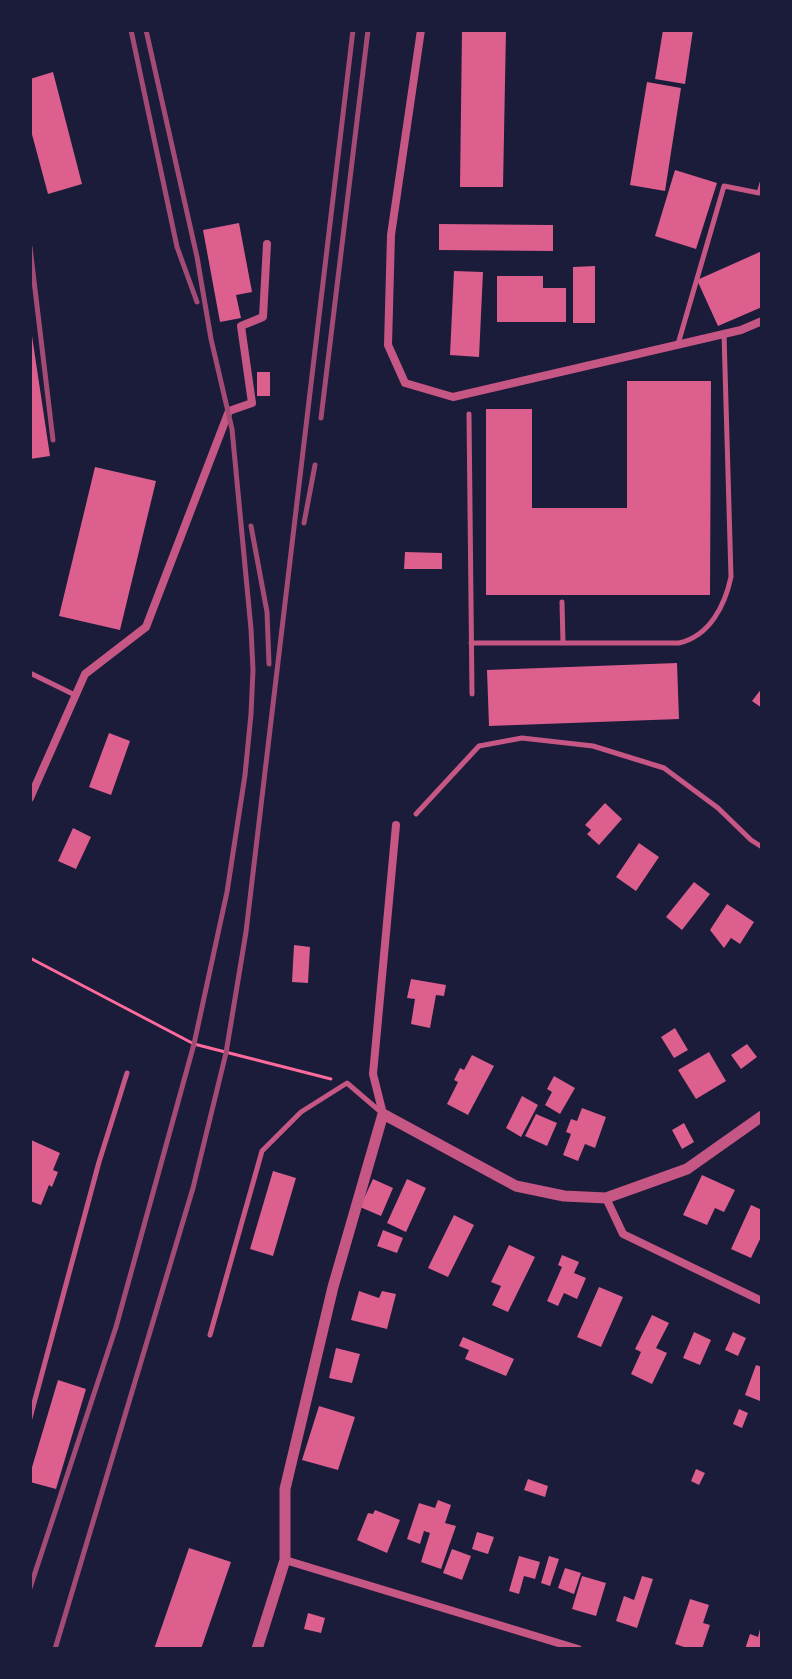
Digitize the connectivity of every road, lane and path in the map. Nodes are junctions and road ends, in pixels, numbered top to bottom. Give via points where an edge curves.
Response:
1 (421, 30) edge
2 (762, 183) edge
3 (267, 244) dead end
4 (762, 321) edge
5 (724, 334) junction
6 (677, 345) junction
7 (469, 414) dead end
8 (562, 602) dead end
9 (471, 643) junction
10 (563, 643) junction
11 (30, 673) edge
12 (472, 694) dead end
13 (75, 695) junction
14 (30, 798) edge
15 (416, 814) dead end
16 (396, 825) dead end
17 (762, 847) edge
18 (30, 958) edge
19 (127, 1073) dead end
20 (347, 1083) junction
21 (383, 1114) junction
22 (762, 1116) edge
23 (606, 1198) junction
24 (762, 1301) edge
25 (210, 1335) dead end
26 (30, 1418) edge
27 (285, 1560) junction
28 (257, 1649) edge
29 (578, 1649) edge

1 - 6 street via 391,235 388,345 405,383 453,397
2 - 6 lane via 759,193 724,186
3 - 13 street via 263,317 241,326 252,403 229,411 146,627 85,674
4 - 5 street
5 - 6 street
5 - 10 lane via 731,577 722,607 688,641
7 - 9 lane
8 - 10 lane
9 - 10 lane
9 - 12 lane
11 - 13 lane
13 - 14 street
15 - 17 lane via 479,746 522,738 593,746 664,768
16 - 21 street via 373,1074
18 - 20 path via 194,1044
19 - 26 lane
20 - 21 lane
20 - 25 lane via 301,1112 262,1151
21 - 23 street via 516,1186
21 - 27 street via 333,1287 285,1489
22 - 23 street via 687,1169
23 - 24 street via 623,1234
27 - 28 street
27 - 29 street

